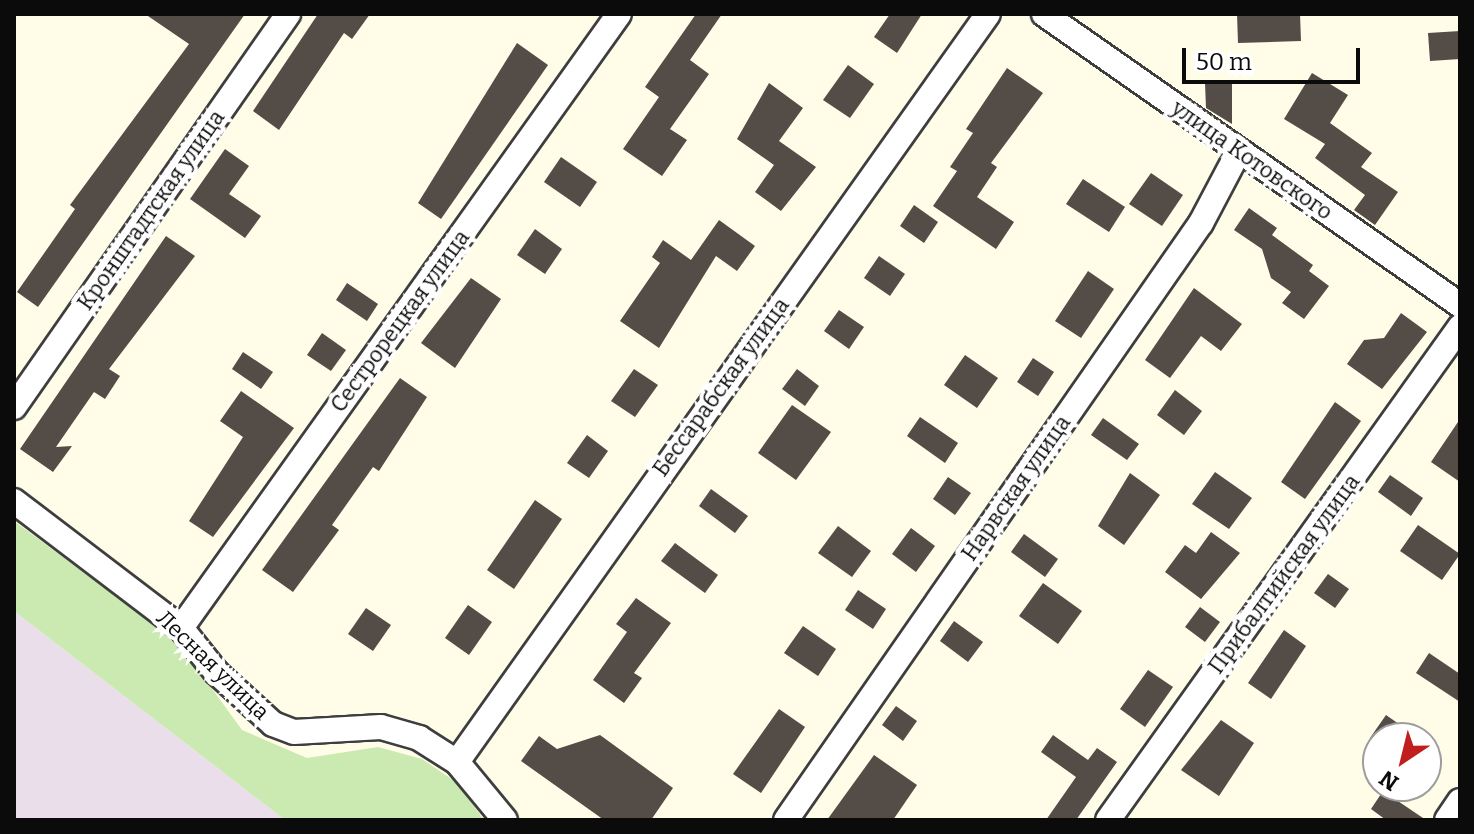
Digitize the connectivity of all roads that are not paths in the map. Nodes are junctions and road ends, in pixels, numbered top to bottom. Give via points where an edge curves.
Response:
1 (288, 14) edge
2 (619, 14) edge
3 (988, 14) edge
4 (1044, 14) edge
5 (1239, 151) junction
6 (1460, 305) edge
7 (1460, 327) edge
8 (14, 407) edge
9 (14, 501) edge
10 (181, 628) junction
11 (457, 762) junction
12 (1460, 801) edge
13 (505, 820) edge
14 (786, 820) edge
15 (1108, 820) edge
16 (1447, 820) edge

1 - 8 street, Кронштадтская улица
2 - 10 street, Сестрорецкая улица
3 - 11 street, Бессарабская улица
4 - 5 street, улица Котовского
5 - 6 street, улица Котовского
5 - 14 street, Нарвская улица via 1201,223
7 - 15 street, Прибалтийская улица
9 - 10 street, Лесная улица
10 - 11 street, Лесная улица via 235,691 273,724 294,732 381,727 419,738
11 - 13 street, Лесная улица
12 - 16 street

